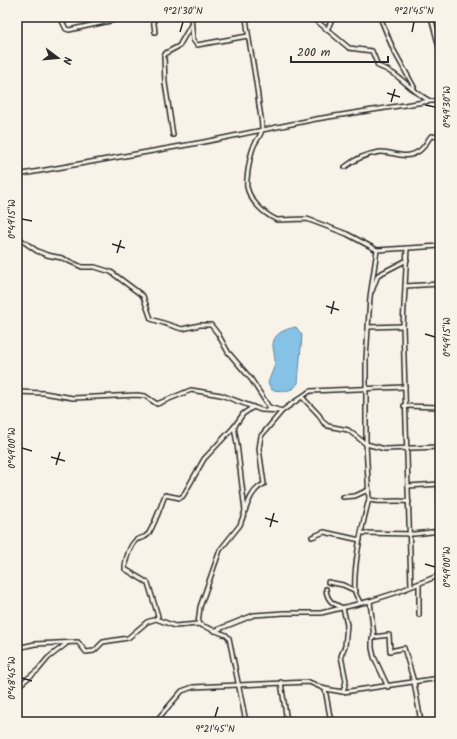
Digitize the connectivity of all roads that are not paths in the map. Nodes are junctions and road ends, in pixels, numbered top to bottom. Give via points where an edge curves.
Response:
1 (60, 17) edge
2 (128, 17) edge
3 (153, 17) edge
4 (191, 17) edge
5 (246, 17) edge
6 (312, 17) edge
7 (333, 17) edge
8 (380, 17) edge
9 (431, 17) edge
10 (191, 25) junction
11 (327, 30) junction
12 (155, 32) dead end
13 (248, 36) junction
14 (440, 51) edge
15 (415, 89) junction
16 (430, 101) junction
17 (440, 101) edge
18 (262, 129) junction
19 (173, 135) dead end
20 (440, 137) edge
21 (345, 167) dead end
22 (17, 175) edge
23 (17, 237) edge
24 (440, 246) edge
25 (407, 248) junction
26 (377, 250) junction
27 (407, 260) junction
28 (440, 284) edge
29 (405, 286) junction
30 (370, 297) junction
31 (403, 326) junction
32 (369, 327) junction
33 (365, 387) junction
34 (405, 387) junction
35 (17, 392) edge
36 (302, 397) junction
37 (404, 406) junction
38 (253, 407) junction
39 (440, 407) edge
40 (282, 411) junction
41 (234, 427) junction
42 (366, 444) junction
43 (440, 447) edge
44 (407, 449) junction
45 (439, 484) edge
46 (408, 486) junction
47 (368, 490) junction
48 (343, 497) dead end
49 (369, 498) junction
50 (409, 502) junction
51 (245, 511) junction
52 (440, 531) edge
53 (361, 533) junction
54 (409, 534) junction
55 (312, 537) dead end
56 (360, 540) junction
57 (440, 574) edge
58 (328, 582) dead end
59 (419, 584) junction
60 (411, 586) junction
61 (326, 590) dead end
62 (356, 591) junction
63 (370, 601) junction
64 (360, 603) junction
65 (343, 608) junction
66 (419, 615) dead end
67 (156, 620) junction
68 (198, 624) junction
69 (214, 631) junction
70 (374, 638) junction
71 (66, 644) junction
72 (17, 648) edge
73 (440, 678) edge
74 (282, 682) junction
75 (414, 682) junction
76 (239, 685) junction
77 (388, 686) junction
78 (17, 688) edge
79 (325, 689) junction
80 (343, 692) junction
81 (440, 720) edge
82 (155, 722) edge
83 (246, 722) edge
84 (287, 722) edge
85 (331, 722) edge
86 (421, 722) edge
87 (431, 722) edge

1 - 2 street via 69,30
3 - 12 street
4 - 10 street
5 - 13 street
6 - 11 street
7 - 11 street
8 - 15 street via 393,49
9 - 14 street
10 - 13 street via 193,40 197,44
10 - 19 street via 177,49 164,56 165,83
11 - 15 street via 349,48 372,51 378,66 392,71
13 - 18 street
15 - 16 street via 419,95
16 - 17 street
16 - 18 street
18 - 22 street via 204,142
18 - 26 street via 253,149 247,181 252,198 258,206 277,220 307,219 347,234
20 - 21 street via 431,136 423,148 410,155 380,152 353,160
23 - 40 street via 47,255 62,258 82,267 96,267 111,272 142,296 152,319 182,329 211,325 269,407
24 - 25 street
25 - 26 street
25 - 27 street
26 - 30 street
27 - 29 street
27 - 30 street via 378,275
28 - 29 street
29 - 31 street
30 - 32 street
31 - 32 street
31 - 34 street
32 - 33 street
33 - 34 street
33 - 36 street via 310,391
33 - 42 street
34 - 37 street
35 - 38 street via 73,398 142,395 157,404 191,390 221,395
36 - 40 street
36 - 42 street via 328,426 348,430
37 - 39 street
37 - 44 street
38 - 40 street
38 - 41 street via 243,414
40 - 51 street via 261,436 259,449 264,484 258,486 251,495
41 - 51 street
41 - 67 street via 204,459 183,496 180,498 165,495 148,535 134,541 129,552 126,569 148,583 158,616
42 - 44 street via 385,449
42 - 47 street
43 - 44 street
44 - 46 street
45 - 46 street
45 - 52 street
46 - 50 street
47 - 48 street via 355,496
47 - 49 street
49 - 50 street via 374,502
49 - 53 street
50 - 54 street
51 - 68 street via 240,525 220,550 200,607
52 - 54 street
53 - 54 street
53 - 56 street
54 - 60 street
55 - 56 street via 324,532
56 - 62 street
57 - 59 street
58 - 62 street
59 - 60 street
59 - 66 street
60 - 63 street via 395,594
61 - 65 street via 326,597
62 - 64 street
63 - 64 street
63 - 70 street
64 - 65 street
65 - 69 street via 321,613 254,615
65 - 80 street via 347,625 345,646 341,656 346,681
67 - 68 street via 175,626
67 - 71 street via 147,622 128,638 103,642 94,651 86,652 78,642
68 - 69 street
69 - 76 street via 229,638
70 - 75 street via 389,635 390,651 404,648
70 - 77 street via 372,648
71 - 72 street via 35,644
71 - 78 street
73 - 75 street
74 - 76 street
74 - 79 street via 309,682
74 - 84 street
75 - 77 street
75 - 86 street
76 - 82 street via 192,687 182,691
76 - 83 street
77 - 80 street
79 - 80 street
79 - 85 street
81 - 87 street

